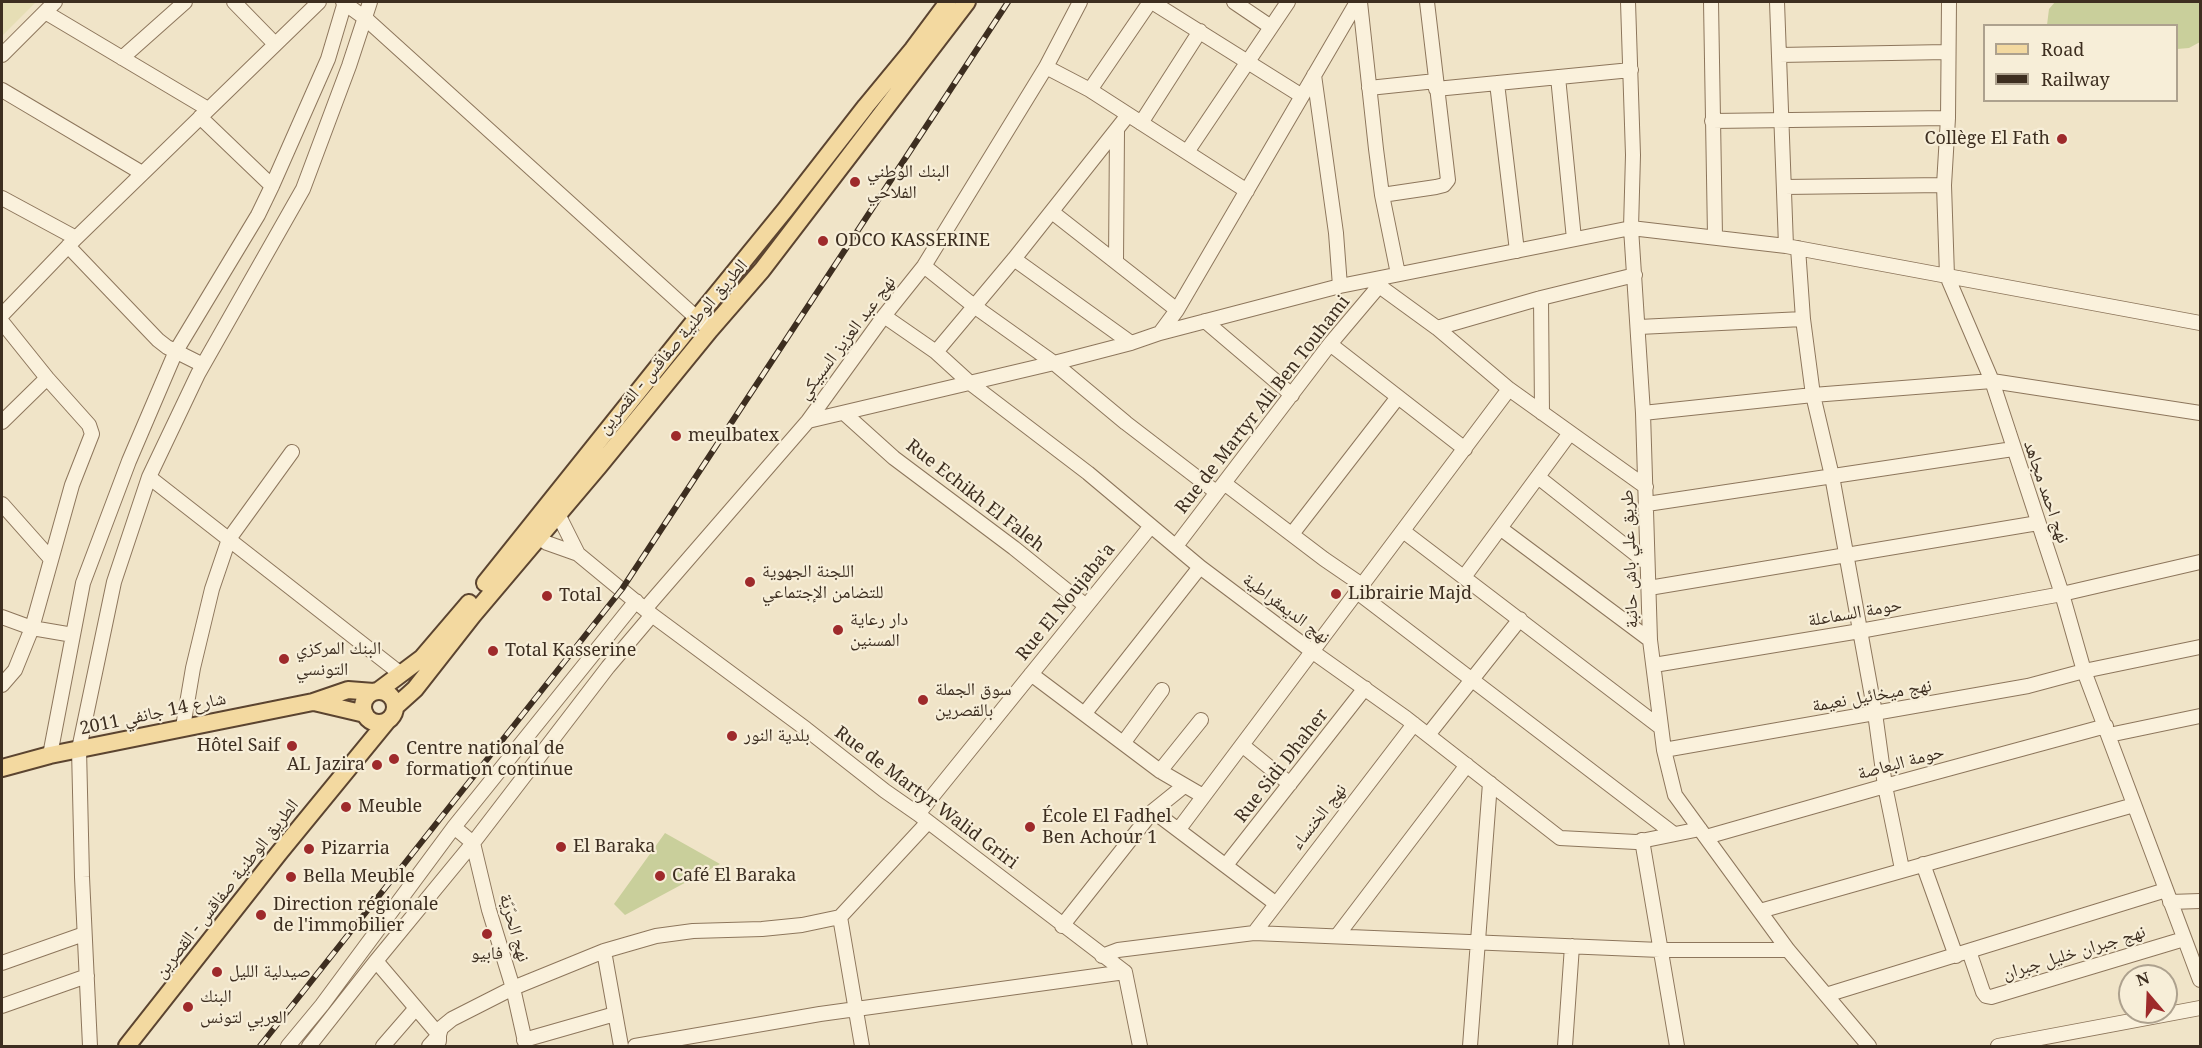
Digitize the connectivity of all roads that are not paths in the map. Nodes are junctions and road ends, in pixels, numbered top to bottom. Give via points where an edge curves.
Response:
1 (55, 2) edge
2 (185, 2) edge
3 (234, 2) edge
4 (319, 2) edge
5 (344, 2) edge
6 (370, 2) edge
7 (948, 2) edge
8 (967, 2) edge
9 (1080, 2) edge
10 (1151, 2) edge
11 (1233, 2) edge
12 (1288, 2) edge
13 (1358, 2) edge
14 (1427, 2) edge
15 (1628, 2) edge
16 (1711, 2) edge
17 (1777, 2) edge
18 (1949, 2) edge
19 (45, 12) junction
20 (366, 18) junction
21 (1271, 27) junction
22 (1200, 32) junction
23 (275, 44) junction
24 (1947, 52) junction
25 (920, 53) junction
26 (2, 55) edge
27 (1779, 55) junction
28 (122, 58) junction
29 (1248, 62) junction
30 (1046, 67) junction
31 (1631, 70) junction
32 (1314, 75) junction
33 (1558, 77) junction
34 (1497, 83) junction
35 (1436, 85) junction
36 (1369, 88) junction
37 (2, 90) edge
38 (1090, 90) junction
39 (1302, 96) junction
40 (866, 106) junction
41 (204, 113) junction
42 (1128, 115) junction
43 (880, 118) junction
44 (1948, 118) junction
45 (1782, 119) junction
46 (1712, 121) junction
47 (1141, 123) junction
48 (1116, 131) junction
49 (1187, 152) junction
50 (142, 173) junction
51 (809, 180) junction
52 (1944, 185) junction
53 (272, 186) junction
54 (1784, 187) junction
55 (822, 191) junction
56 (1247, 191) junction
57 (1382, 195) junction
58 (2, 198) edge
59 (1052, 212) junction
60 (1631, 228) junction
61 (1715, 236) junction
62 (1574, 239) junction
63 (72, 242) junction
64 (1792, 247) junction
65 (1517, 251) junction
66 (1014, 259) junction
67 (1116, 262) junction
68 (924, 266) junction
69 (1398, 274) junction
70 (1635, 275) junction
71 (1947, 276) junction
72 (1375, 283) junction
73 (1340, 286) junction
74 (1542, 298) junction
75 (974, 306) junction
76 (1177, 310) junction
77 (2, 315) edge
78 (884, 316) junction
79 (697, 318) junction
80 (1803, 319) junction
81 (1205, 321) junction
82 (2, 322) edge
83 (2200, 323) edge
84 (1639, 327) junction
85 (1437, 328) junction
86 (710, 330) junction
87 (1160, 333) junction
88 (1131, 343) junction
89 (1330, 344) junction
90 (176, 351) junction
91 (936, 352) junction
92 (1054, 363) junction
93 (203, 365) junction
94 (47, 378) junction
95 (1992, 381) junction
96 (970, 383) junction
97 (1509, 389) junction
98 (1293, 394) junction
99 (1813, 395) junction
100 (1398, 397) junction
101 (844, 413) junction
102 (1542, 413) junction
103 (1643, 413) junction
104 (2200, 413) edge
105 (808, 421) junction
106 (2, 422) edge
107 (1570, 434) junction
108 (2013, 449) junction
109 (1465, 450) junction
110 (292, 452) dead end
111 (1832, 476) junction
112 (149, 477) junction
113 (1538, 477) junction
114 (1220, 487) junction
115 (1646, 487) junction
116 (2, 504) edge
117 (1647, 504) junction
118 (553, 510) junction
119 (2038, 523) junction
120 (1151, 526) junction
121 (1500, 528) junction
122 (1403, 531) junction
123 (533, 534) junction
124 (1292, 534) junction
125 (229, 539) junction
126 (1176, 546) junction
127 (578, 554) junction
128 (1845, 555) junction
129 (50, 558) junction
130 (2200, 562) edge
131 (1647, 563) junction
132 (1200, 567) junction
133 (1464, 577) junction
134 (1649, 588) junction
135 (1360, 589) junction
136 (2061, 594) junction
137 (1086, 606) junction
138 (644, 608) junction
139 (2, 617) edge
140 (1520, 619) junction
141 (32, 628) junction
142 (1860, 631) junction
143 (73, 635) junction
144 (1650, 640) junction
145 (2200, 647) edge
146 (1313, 652) junction
147 (1654, 665) junction
148 (2084, 671) junction
149 (401, 674) junction
150 (1031, 674) junction
151 (1471, 678) junction
152 (2, 685) edge
153 (1365, 688) junction
154 (1162, 690) dead end
155 (376, 692) junction
156 (313, 702) junction
157 (1085, 713) junction
158 (391, 714) junction
159 (1875, 714) junction
160 (367, 716) junction
161 (2200, 716) edge
162 (1201, 720) dead end
163 (1414, 724) junction
164 (183, 727) junction
165 (1660, 727) junction
166 (2108, 730) junction
167 (1428, 735) junction
168 (1124, 742) junction
169 (1242, 745) junction
170 (79, 749) junction
171 (1664, 750) junction
172 (50, 755) junction
173 (358, 756) junction
174 (1467, 765) junction
175 (2, 768) edge
176 (1160, 771) junction
177 (1490, 783) junction
178 (1290, 784) junction
179 (1184, 786) junction
180 (1885, 786) junction
181 (1203, 796) junction
182 (2134, 805) junction
183 (1153, 811) junction
184 (923, 818) junction
185 (454, 827) junction
186 (1179, 829) junction
187 (1703, 833) junction
188 (1674, 834) junction
189 (1642, 840) junction
190 (473, 843) junction
191 (1923, 864) junction
192 (1226, 865) junction
193 (1902, 869) junction
194 (2168, 896) junction
195 (2200, 901) edge
196 (1275, 903) junction
197 (1760, 911) junction
198 (840, 917) junction
199 (1062, 926) junction
200 (1254, 933) junction
201 (84, 934) junction
202 (1337, 936) junction
203 (2184, 939) junction
204 (1478, 941) junction
205 (1572, 945) junction
206 (1660, 950) junction
207 (1788, 950) junction
208 (604, 951) junction
209 (1963, 953) junction
210 (1102, 956) junction
211 (376, 961) junction
212 (2, 963) edge
213 (1125, 972) junction
214 (87, 976) junction
215 (2200, 980) edge
216 (513, 988) junction
217 (1826, 995) junction
218 (2, 1006) edge
219 (416, 1008) junction
220 (2200, 1008) edge
221 (856, 1010) junction
222 (615, 1014) junction
223 (440, 1041) edge
224 (524, 1044) edge
225 (90, 1047) edge
226 (127, 1047) edge
227 (288, 1047) edge
228 (309, 1047) edge
229 (383, 1047) edge
230 (429, 1047) edge
231 (621, 1047) edge
232 (635, 1047) edge
233 (862, 1047) edge
234 (1140, 1047) edge
235 (1470, 1047) edge
236 (1566, 1047) edge
237 (1677, 1047) edge
238 (1869, 1047) edge
239 (1998, 1047) edge

1 - 19 street
2 - 28 street
3 - 23 street
4 - 23 street
5 - 20 street
5 - 53 street via 328,58
6 - 20 street
7 - 25 main road, الطريق الوطنية صفاقس - القصرين
8 - 25 main road, الطريق الوطنية صفاقس - القصرين
9 - 30 street, نهج عبد العزيز السبيكي
10 - 22 street
10 - 38 street
11 - 21 street
12 - 21 street
13 - 32 street
13 - 36 street
14 - 35 street
15 - 31 street, طريق علي باش حانبة
16 - 46 street
17 - 27 street
18 - 24 street, نهج احمد مجاهد
19 - 26 street
19 - 28 street
20 - 79 street
20 - 93 street via 303,189
21 - 29 street
22 - 29 street
22 - 47 street
23 - 41 street
24 - 27 street
24 - 44 street, نهج احمد مجاهد
25 - 40 main road, الطريق الوطنية صفاقس - القصرين
25 - 43 main road, الطريق الوطنية صفاقس - القصرين
27 - 45 street
28 - 41 street
29 - 39 street
29 - 49 street
30 - 38 street
30 - 68 street, نهج عبد العزيز السبيكي
31 - 33 street
31 - 60 street, طريق علي باش حانبة
32 - 39 street
32 - 73 street
33 - 34 street
33 - 62 street
34 - 35 street
34 - 65 street
35 - 36 street
35 - 57 street via 1448,180 1436,187
36 - 57 street
37 - 50 street
38 - 42 street
39 - 56 street
40 - 43 main road
40 - 51 main road, الطريق الوطنية صفاقس - القصرين
41 - 50 street
41 - 53 street
42 - 47 street
42 - 48 street
43 - 55 main road, الطريق الوطنية صفاقس - القصرين
44 - 45 street
44 - 52 street, نهج احمد مجاهد
45 - 46 street
45 - 54 street
46 - 61 street
47 - 49 street
48 - 59 street
48 - 67 street
49 - 56 street
50 - 63 street
51 - 55 main road
51 - 79 main road, الطريق الوطنية صفاقس - القصرين
52 - 54 street
52 - 71 street, نهج احمد مجاهد
53 - 90 street
54 - 64 street
55 - 86 main road, الطريق الوطنية صفاقس - القصرين
56 - 76 street
57 - 69 street
58 - 63 street
59 - 66 street
59 - 67 street
60 - 61 street
60 - 62 street
60 - 70 street, طريق علي باش حانبة
61 - 64 street
62 - 65 street
63 - 77 street
63 - 90 street via 158,340
64 - 71 street
64 - 80 street
65 - 69 street
66 - 75 street
66 - 88 street
67 - 76 street
68 - 75 street
68 - 78 street, نهج عبد العزيز السبيكي
69 - 72 street
70 - 74 street
70 - 84 street, طريق علي باش حانبة
71 - 83 street
71 - 95 street, نهج احمد مجاهد
72 - 73 street
72 - 85 street
72 - 89 street, Rue de Martyr Ali Ben Touhami
73 - 81 street
74 - 85 street
74 - 102 street
75 - 91 street
75 - 92 street
76 - 87 street
78 - 91 street, نهج الديمقراطية
78 - 105 street, نهج عبد العزيز السبيكي
79 - 86 street
79 - 118 main road, الطريق الوطنية صفاقس - القصرين
80 - 84 street
80 - 99 street
81 - 87 street
81 - 98 street
82 - 94 street
84 - 103 street, طريق علي باش حانبة
85 - 97 street
86 - 118 main road, الطريق الوطنية صفاقس - القصرين via 649,406
87 - 88 street
88 - 92 street
89 - 98 street, Rue de Martyr Ali Ben Touhami
89 - 100 street
90 - 93 street
90 - 143 street via 83,583
91 - 96 street, نهج الديمقراطية
92 - 96 street
92 - 114 street via 1126,423
93 - 112 street
94 - 106 street
94 - 129 street via 89,425 92,434
95 - 99 street
95 - 104 street
95 - 108 street, نهج احمد مجاهد
96 - 101 street
96 - 120 street, نهج الديمقراطية
97 - 102 street
97 - 109 street
98 - 114 street, Rue de Martyr Ali Ben Touhami
99 - 103 street
99 - 111 street
100 - 109 street
100 - 124 street
101 - 105 street
101 - 137 street, Rue Echikh El Faleh via 894,458
102 - 107 street
103 - 115 street, طريق علي باش حانبة
105 - 138 street, نهج عبد العزيز السبيكي
107 - 113 street
107 - 115 street
108 - 111 street
108 - 119 street, نهج احمد مجاهد
109 - 122 street
110 - 125 street
111 - 117 street
111 - 128 street
112 - 125 street
112 - 170 street via 114,582
113 - 121 street
113 - 131 street
114 - 124 street
114 - 126 street, Rue de Martyr Ali Ben Touhami
115 - 117 street, طريق علي باش حانبة
116 - 129 street
117 - 131 street, طريق علي باش حانبة
118 - 123 main road, الطريق الوطنية صفاقس - القصرين
118 - 127 street, Rue de Martyr Walid Griri
119 - 128 street
119 - 136 street, نهج احمد مجاهد
120 - 126 street, نهج الديمقراطية
120 - 137 street, Rue El Noujaba'a
121 - 133 street
121 - 144 street
122 - 133 street
122 - 135 street
123 - 127 street via 559,549
123 - 149 main road, الطريق الوطنية صفاقس - القصرين via 422,658
123 - 158 main road, الطريق الوطنية صفاقس - القصرين via 415,689
124 - 135 street
125 - 149 street
125 - 164 street via 192,668
126 - 132 street, نهج الديمقراطية
127 - 138 street, Rue de Martyr Walid Griri
128 - 134 street
128 - 142 street
129 - 141 street
130 - 136 street, حومة السماعلة
131 - 134 street, طريق علي باش حانبة
132 - 146 street, نهج الديمقراطية
132 - 157 street
133 - 140 street
134 - 144 street, طريق علي باش حانبة
135 - 146 street
135 - 151 street via 1417,639
136 - 142 street, حومة السماعلة
136 - 148 street, نهج احمد مجاهد
137 - 150 street, Rue El Noujaba'a
138 - 184 street, Rue de Martyr Walid Griri
138 - 185 street, نهج عبد العزيز السبيكي
138 - 190 street, نهج عبد العزيز السبيكي via 608,667
139 - 141 street
140 - 151 street
140 - 165 street
141 - 143 street
141 - 152 street via 15,670
142 - 147 street, حومة السماعلة
142 - 159 street
143 - 172 street
144 - 147 street, طريق علي باش حانبة
145 - 148 street, نهج ميخائيل نعيمة
146 - 153 street, نهج الديمقراطية
146 - 169 street
147 - 165 street, طريق علي باش حانبة
148 - 159 street, نهج ميخائيل نعيمة via 2028,686
148 - 166 street, نهج احمد مجاهد
149 - 155 main road, الطريق الوطنية صفاقس - القصرين
150 - 157 street
150 - 184 street, Rue El Noujaba'a
151 - 167 street
151 - 188 street
153 - 163 street, نهج الديمقراطية
153 - 178 street, Rue Sidi Dhaher
154 - 168 street
155 - 156 main road, شارع 14 جانفي 2011 via 348,690
155 - 158 main road via 392,697
155 - 160 main road via 364,704
156 - 160 main road, شارع 14 جانفي 2011
156 - 164 main road, شارع 14 جانفي 2011
157 - 168 street
158 - 160 main road via 377,722
158 - 173 main road, الطريق الوطنية صفاقس - القصرين
159 - 171 street, نهج ميخائيل نعيمة
159 - 180 street
160 - 173 main road, الطريق الوطنية صفاقس - القصرين via 367,733
161 - 166 street, حومة البعاصة
162 - 176 street
163 - 167 street, نهج الديمقراطية
163 - 196 street, نهج الخنساء
164 - 170 main road, شارع 14 جانفي 2011
165 - 171 street, طريق علي باش حانبة
166 - 180 street, حومة البعاصة
166 - 182 street, نهج احمد مجاهد
167 - 174 street, نهج الديمقراطية
168 - 176 street
169 - 178 street
169 - 181 street
170 - 172 main road, شارع 14 جانفي 2011
170 - 201 street
171 - 187 street, طريق علي باش حانبة via 1675,795
172 - 175 main road, شارع 14 جانفي 2011
173 - 226 main road, الطريق الوطنية صفاقس - القصرين
174 - 177 street, نهج الديمقراطية
174 - 202 street
176 - 179 street
177 - 189 street, نهج الديمقراطية via 1560,838
177 - 204 street
178 - 192 street, Rue Sidi Dhaher
179 - 181 street
179 - 183 street
180 - 187 street, حومة البعاصة
180 - 193 street
181 - 186 street
182 - 191 street
182 - 194 street, نهج احمد مجاهد
183 - 186 street
183 - 199 street
184 - 198 street, Rue El Noujaba'a
184 - 199 street, Rue de Martyr Walid Griri
185 - 190 street
185 - 227 street, نهج عبد العزيز السبيكي
186 - 192 street
187 - 188 street, نهج الديمقراطية
187 - 197 street, طريق علي باش حانبة
188 - 189 street, نهج الديمقراطية
189 - 206 street
190 - 211 street, نهج عبد العزيز السبيكي
190 - 216 street, نهج الحرّيّة
191 - 193 street
191 - 209 street, نهج جبران خليل جبران
192 - 196 street
193 - 197 street
194 - 195 street
194 - 203 street, نهج احمد مجاهد
194 - 209 street
196 - 200 street, نهج الخنساء
197 - 207 street, طريق علي باش حانبة
198 - 208 street via 801,926 656,936
198 - 221 street
199 - 210 street, Rue de Martyr Walid Griri
200 - 202 street
200 - 210 street via 1118,950
201 - 212 street
201 - 214 street
202 - 204 street
203 - 209 street, نهج جبران خليل جبران via 1991,997 1983,992
203 - 215 street, نهج احمد مجاهد
204 - 205 street
204 - 235 street
205 - 206 street
205 - 236 street
206 - 207 street
206 - 237 street
207 - 217 street, طريق علي باش حانبة
208 - 216 street
208 - 222 street
209 - 217 street
210 - 213 street, Rue de Martyr Walid Griri
211 - 219 street
211 - 228 street, نهج عبد العزيز السبيكي
213 - 221 street
213 - 234 street
214 - 218 street
214 - 225 street
216 - 223 street via 446,1023 441,1028
216 - 224 street, نهج الحرّيّة
217 - 238 street, طريق علي باش حانبة
219 - 223 street
219 - 229 street
220 - 239 street
221 - 232 street
221 - 233 street
222 - 224 street
222 - 231 street
223 - 230 street

